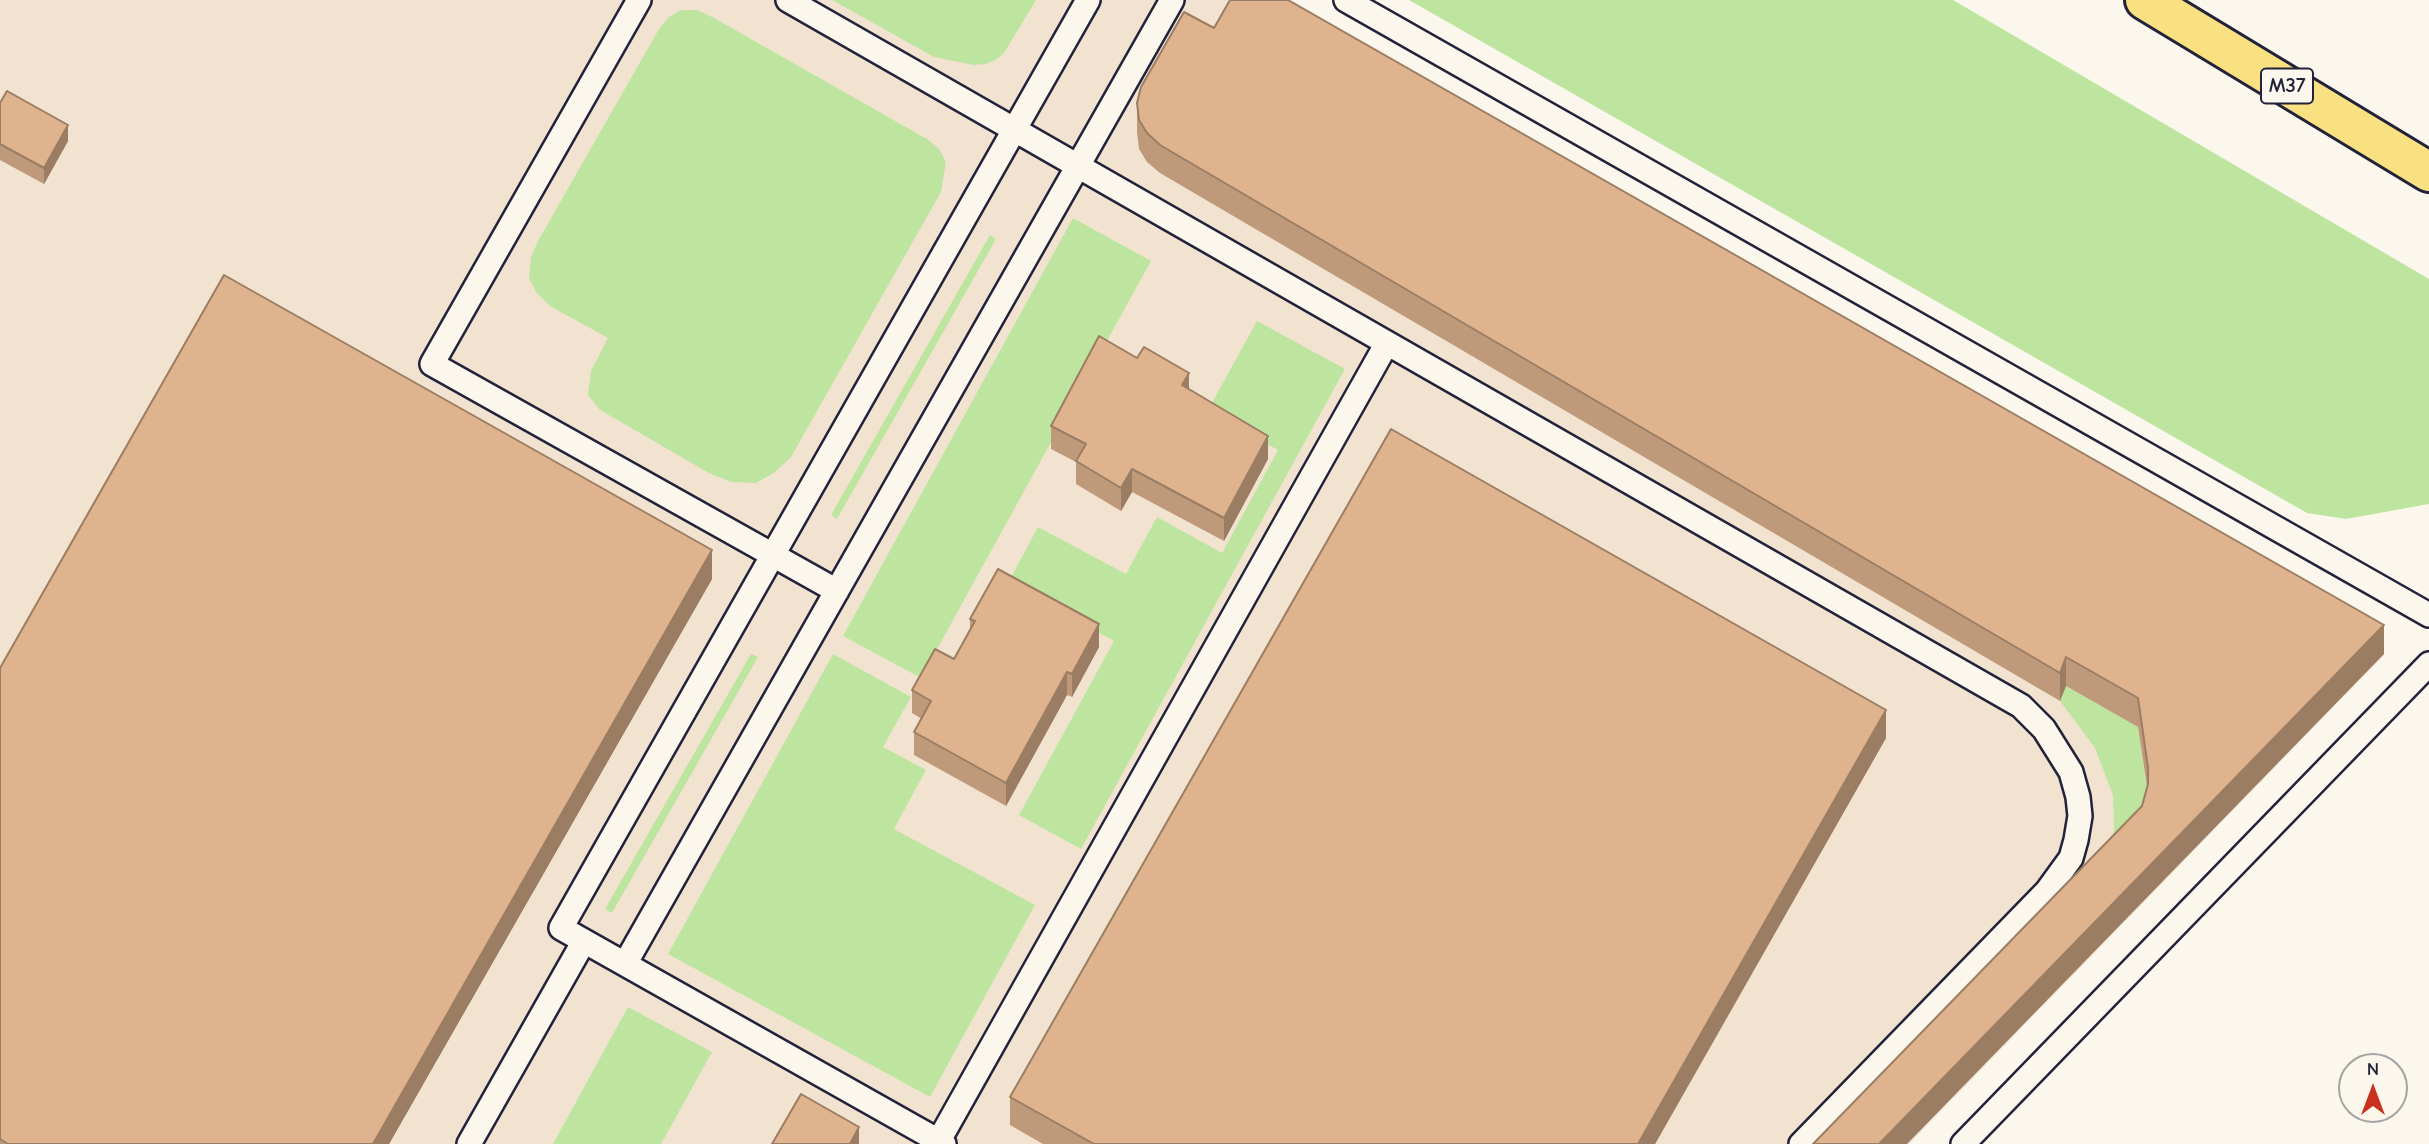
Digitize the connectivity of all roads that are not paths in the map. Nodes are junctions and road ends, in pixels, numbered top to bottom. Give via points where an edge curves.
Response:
1 (639, 0) edge
2 (788, 0) edge
3 (1088, 0) edge
4 (1172, 0) edge
5 (1346, 0) edge
6 (2145, 0) edge
7 (1014, 130) junction
8 (1078, 166) junction
9 (2429, 172) edge
10 (1387, 343) junction
11 (773, 556) junction
12 (837, 591) junction
13 (2429, 615) edge
14 (2429, 664) edge
15 (584, 941) junction
16 (625, 964) junction
17 (940, 1143) edge
18 (469, 1144) edge
19 (1801, 1144) edge
20 (1963, 1144) edge

1 - 11 lane via 432,364
2 - 7 lane
3 - 7 lane
4 - 8 lane
5 - 13 lane
6 - 9 highway, M37
7 - 8 lane
7 - 11 lane
8 - 10 lane
8 - 12 lane
10 - 17 lane
10 - 19 lane via 2021,706 2044,729 2071,772 2080,816 2071,858 2059,877
11 - 12 lane
11 - 15 lane via 561,928
12 - 16 lane
14 - 20 lane
15 - 16 lane
15 - 18 lane
16 - 17 lane

